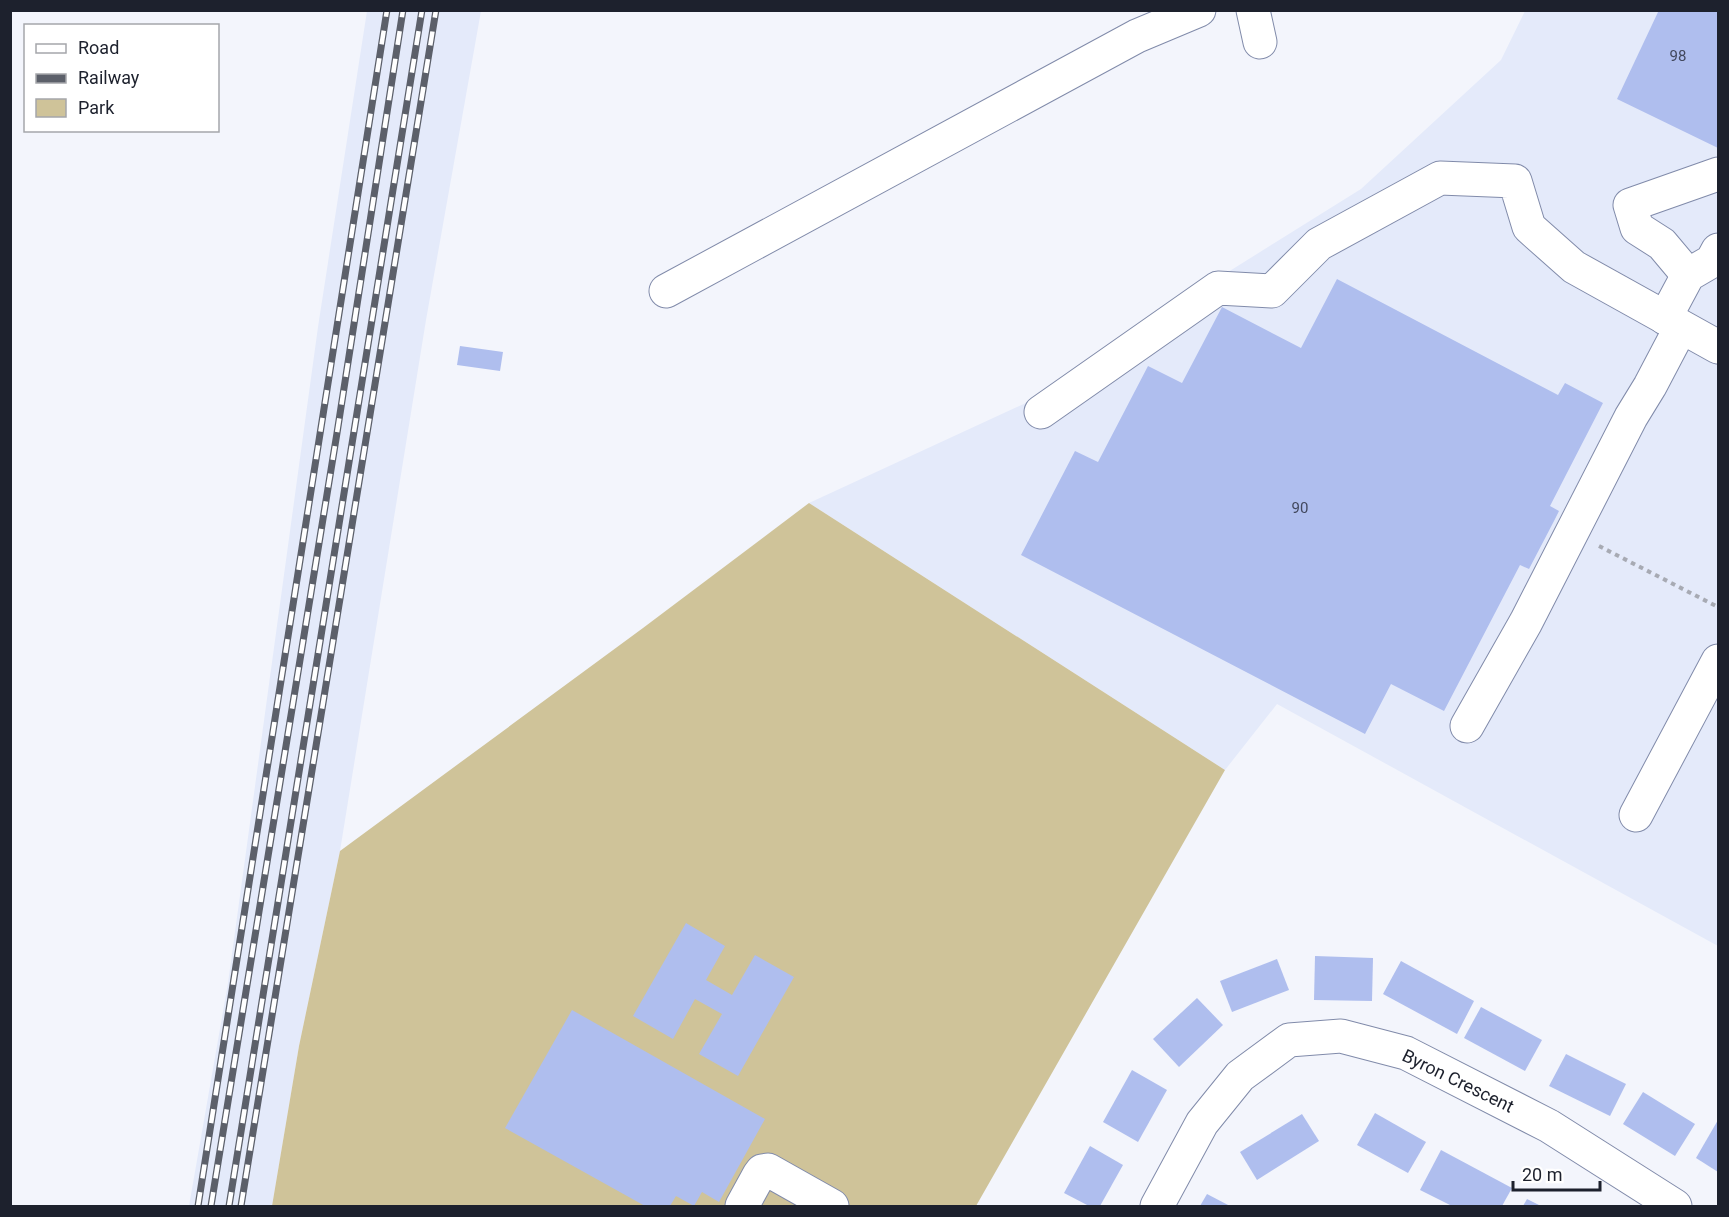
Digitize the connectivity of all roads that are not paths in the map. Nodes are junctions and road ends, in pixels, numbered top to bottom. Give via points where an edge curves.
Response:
1 (1199, 10) edge
2 (1253, 10) edge
3 (1260, 42) dead end
4 (1719, 174) edge
5 (1709, 263) edge
6 (666, 291) dead end
7 (1673, 323) junction
8 (1719, 347) edge
9 (1041, 412) dead end
10 (1719, 661) edge
11 (1467, 726) dead end
12 (1636, 815) dead end
13 (742, 1206) edge
14 (832, 1206) edge
15 (1157, 1206) edge
16 (1675, 1206) edge

1 - 6 street via 1137,36
2 - 3 street
4 - 5 street via 1630,205 1637,228 1662,244
5 - 7 street
7 - 8 street
7 - 9 street via 1574,267 1529,227 1515,181 1440,178 1319,244 1272,291 1218,288
7 - 11 street via 1650,386
10 - 12 street
13 - 14 street via 759,1174 768,1170
15 - 16 street, Byron Crescent via 1202,1123 1240,1076 1289,1040 1341,1036 1406,1053 1549,1125

